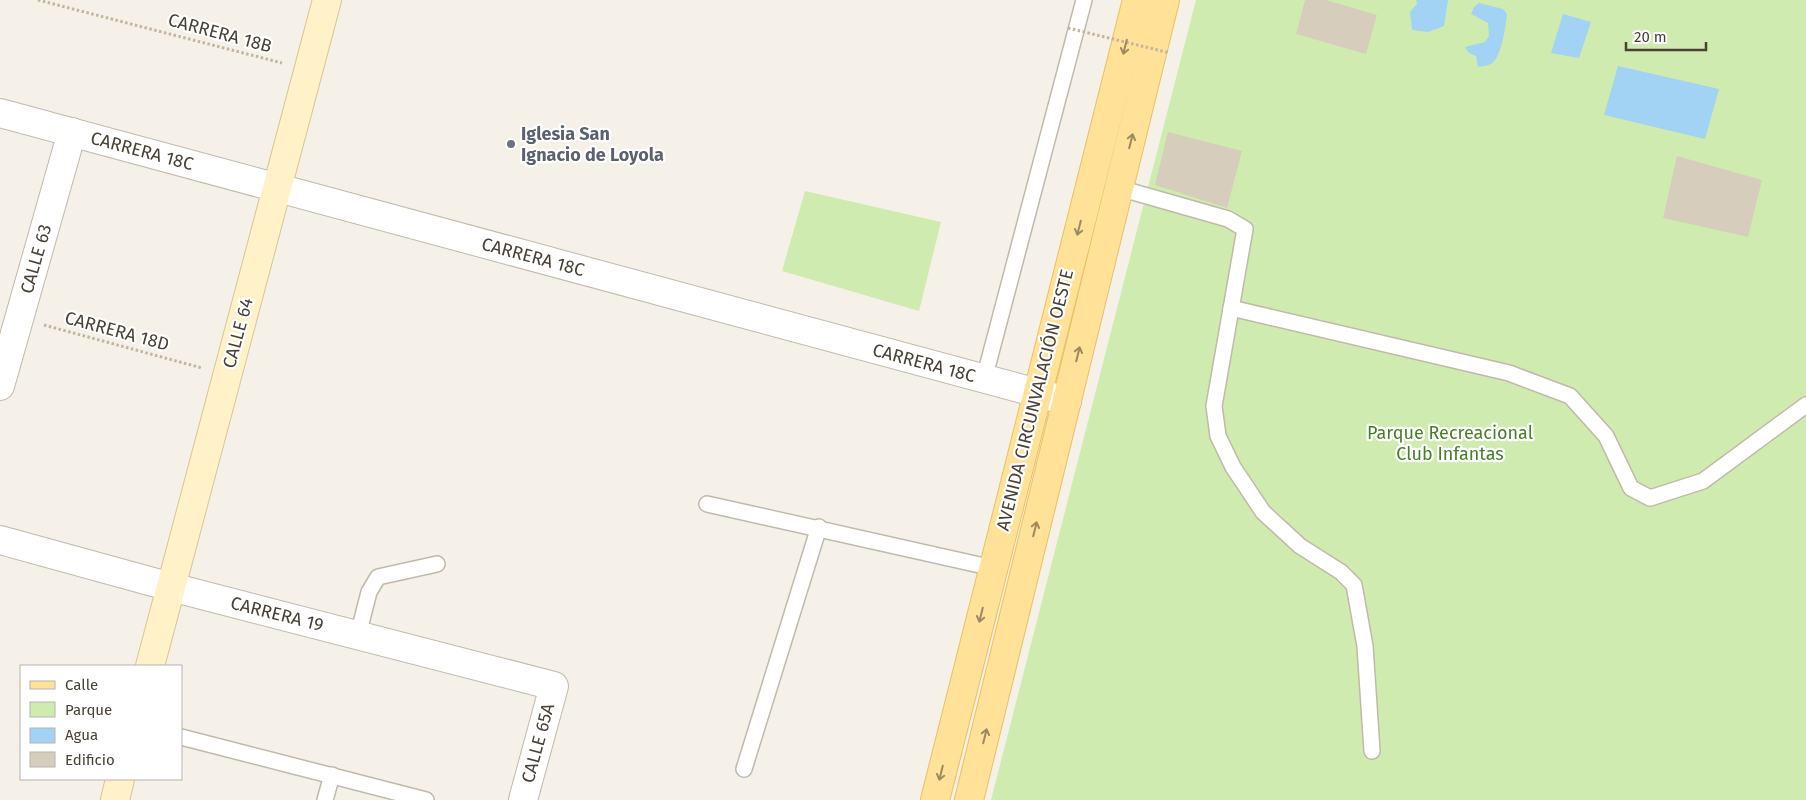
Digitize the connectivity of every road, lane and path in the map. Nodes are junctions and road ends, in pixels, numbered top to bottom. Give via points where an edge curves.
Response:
1 (38, 0) edge
2 (327, 0) edge
3 (1084, 0) edge
4 (1137, 0) edge
5 (1165, 0) edge
6 (1068, 28) dead end
7 (1170, 53) dead end
8 (308, 70) junction
9 (0, 113) edge
10 (72, 132) junction
11 (277, 188) junction
12 (1119, 188) junction
13 (1232, 308) junction
14 (19, 319) junction
15 (227, 375) junction
16 (984, 379) junction
17 (0, 386) edge
18 (1037, 393) junction
19 (1067, 401) junction
20 (1806, 405) edge
21 (707, 504) dead end
22 (819, 528) junction
23 (0, 540) edge
24 (437, 564) dead end
25 (992, 568) junction
26 (171, 587) junction
27 (358, 635) junction
28 (150, 665) edge
29 (554, 686) joint
30 (182, 737) edge
31 (1372, 752) dead end
32 (744, 769) dead end
33 (332, 775) junction
34 (120, 780) edge
35 (114, 800) edge
36 (325, 800) edge
37 (426, 800) edge
38 (523, 800) edge
39 (934, 800) edge
40 (969, 800) edge

1 - 8 path, CARRERA 18B
2 - 8 street, CALLE 64
3 - 16 lane
4 -> 18 main road, AVENIDA CIRCUNVALACIÓN OESTE
12 -> 5 main road, AVENIDA CIRCUNVALACIÓN OESTE
6 - 7 path, bridge
8 - 11 street, CALLE 64
9 - 10 street, CARRERA 18C
10 - 11 street, CARRERA 18C
10 - 14 street, CALLE 63
11 - 15 street, CALLE 64
11 - 16 street, CARRERA 18C
12 - 13 lane via 1228,219 1245,229
19 -> 12 main road, AVENIDA CIRCUNVALACIÓN OESTE
13 - 20 lane via 1509,373 1570,396 1606,436 1631,488 1650,498 1703,481
13 - 31 lane via 1214,406 1218,436 1233,467 1263,512 1300,546 1341,572 1354,585 1365,646
14 - 15 path, CARRERA 18D
14 - 17 street, CALLE 63
15 - 26 street, CALLE 64
16 - 18 street, CARRERA 18C
18 - 19 street, CARRERA 18C
18 - 25 main road, AVENIDA CIRCUNVALACIÓN OESTE
40 -> 19 main road, AVENIDA CIRCUNVALACIÓN OESTE
21 - 22 lane
22 - 25 lane
22 - 32 lane
23 - 26 street, CARRERA 19
24 - 27 lane via 378,577 370,592
25 -> 39 main road, AVENIDA CIRCUNVALACIÓN OESTE
26 - 27 street, CARRERA 19
26 - 28 street, CALLE 64
27 - 29 street, CARRERA 19
29 - 38 street, CALLE 65A
30 - 33 lane
33 - 36 lane
33 - 37 lane
34 - 35 street

